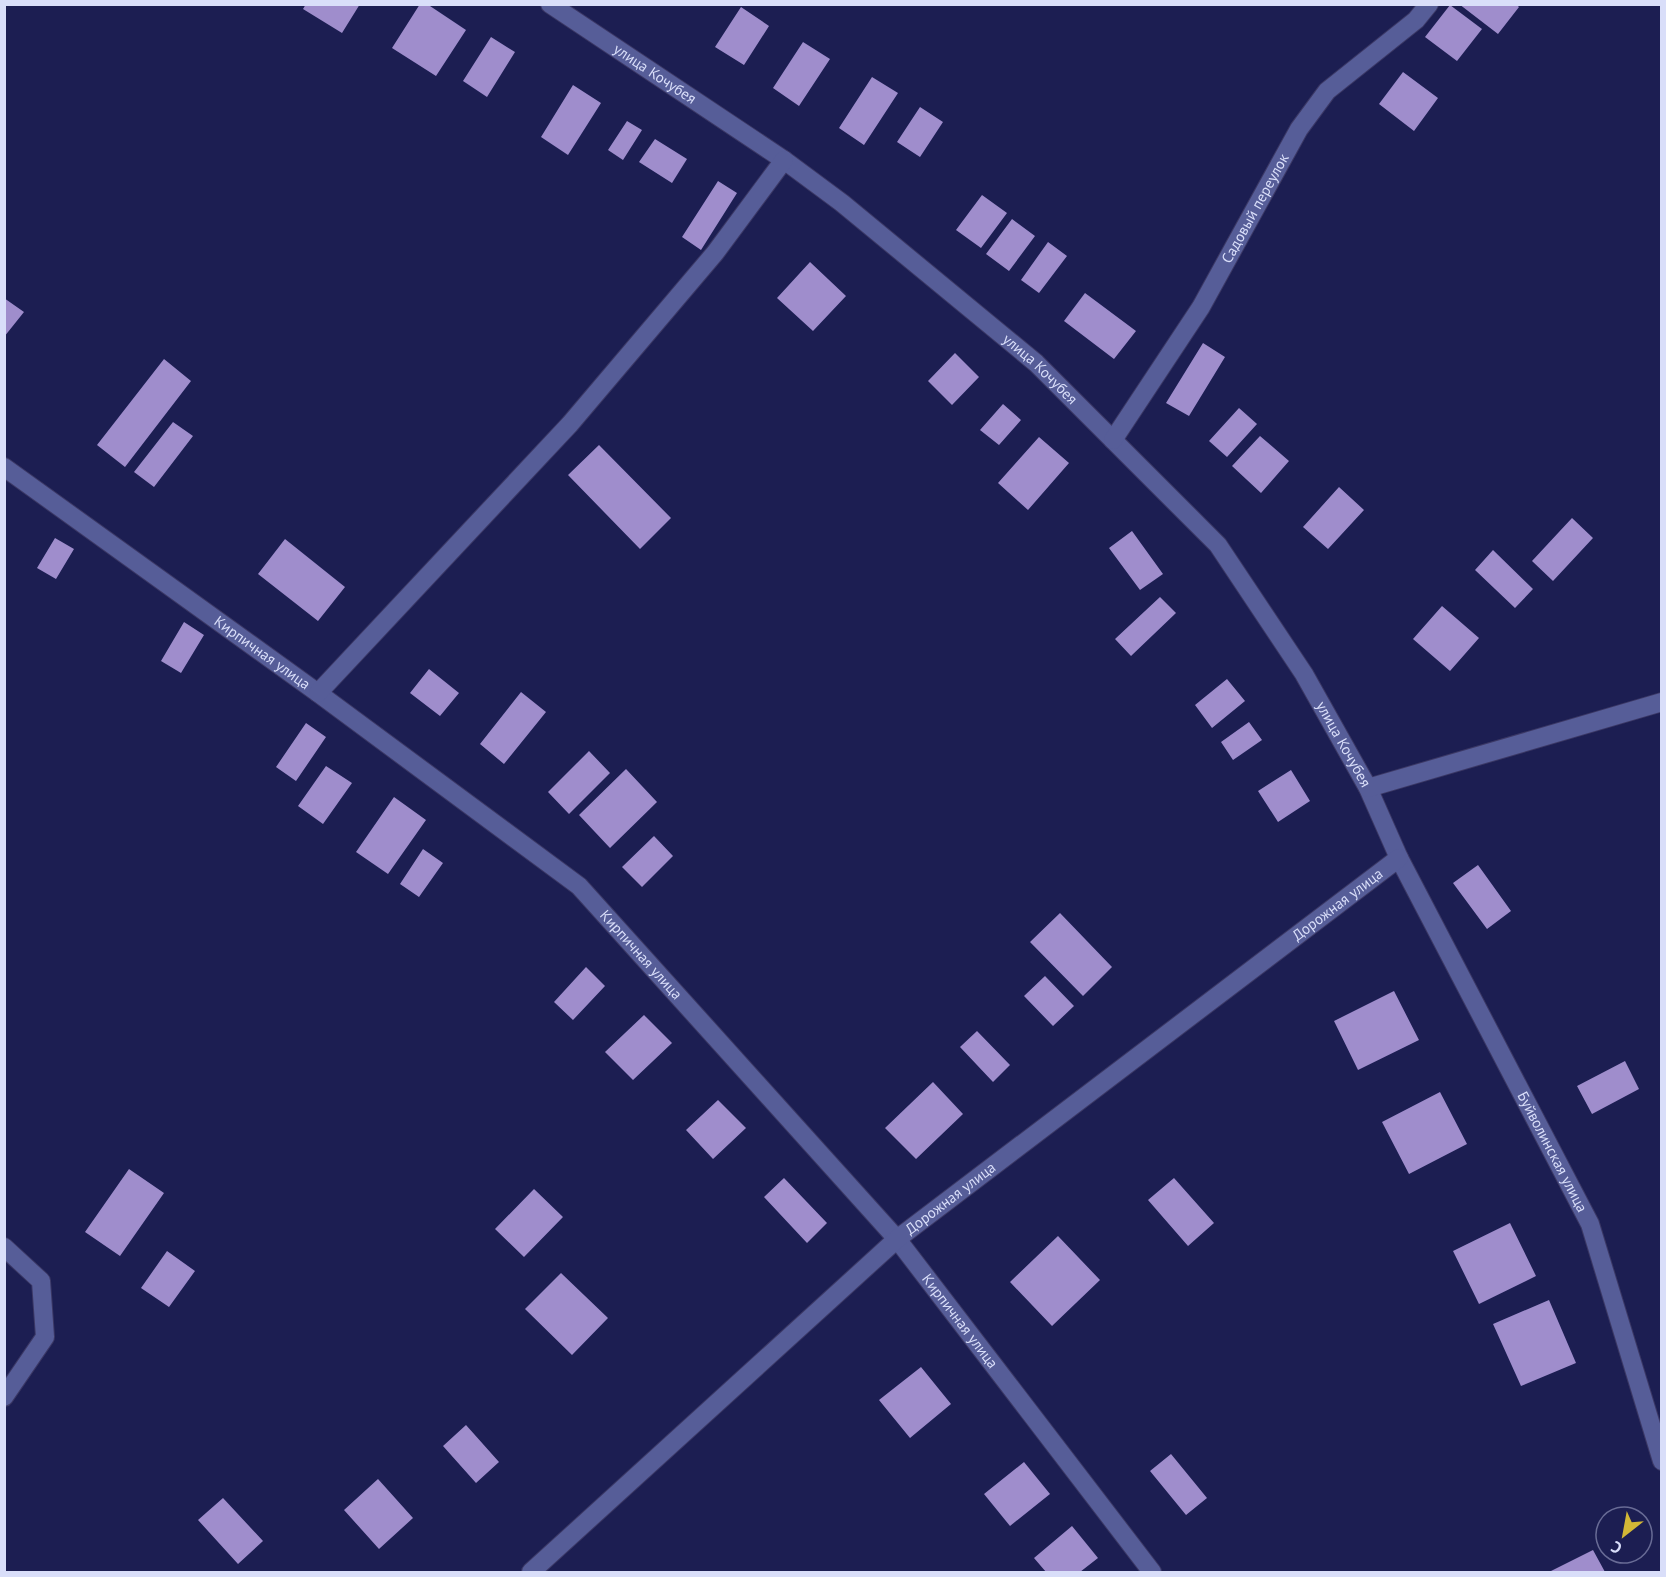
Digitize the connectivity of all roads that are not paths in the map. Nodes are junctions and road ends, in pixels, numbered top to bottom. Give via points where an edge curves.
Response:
1 (550, 4) edge
2 (1429, 4) edge
3 (784, 160) junction
4 (1113, 440) junction
5 (4, 466) edge
6 (318, 693) junction
7 (1662, 702) edge
8 (1368, 788) junction
9 (1399, 858) junction
10 (897, 1239) junction
11 (4, 1247) edge
12 (4, 1397) edge
13 (1662, 1461) edge
14 (531, 1572) edge
15 (1152, 1572) edge

1 - 3 street, улица Кочубея
2 - 4 street, Садовый переулок via 1416,21 1327,91 1299,129 1202,307
3 - 4 street, улица Кочубея via 1036,363
3 - 6 street via 716,253 570,424
4 - 8 street, улица Кочубея via 1218,545 1304,674
5 - 6 street, Кирпичная улица
6 - 10 street, Кирпичная улица via 579,886
7 - 8 street
8 - 9 street, улица Кочубея
9 - 10 street, Дорожная улица
9 - 13 street, Буйволинская улица via 1590,1224
10 - 14 street, Дорожная улица
10 - 15 street, Кирпичная улица
11 - 12 street via 41,1281 45,1337

